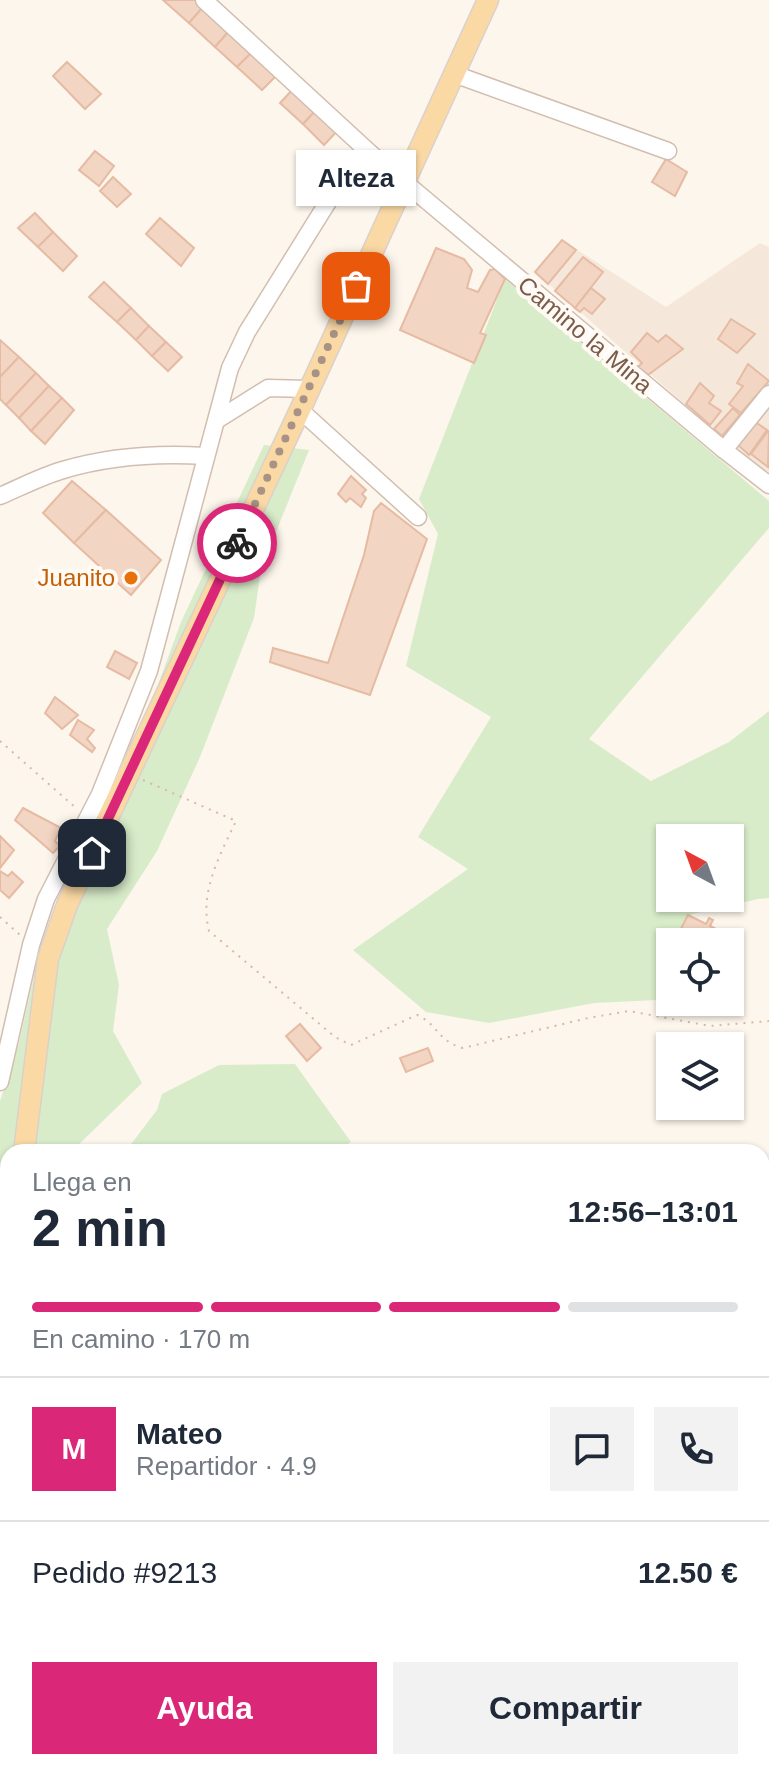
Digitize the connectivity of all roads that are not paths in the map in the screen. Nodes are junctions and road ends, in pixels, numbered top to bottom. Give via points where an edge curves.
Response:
1 (204, 0) edge
2 (488, 0) edge
3 (454, 74) junction
4 (668, 151) dead end
5 (371, 154) junction
6 (403, 183) junction
7 (310, 389) junction
8 (769, 394) edge
9 (300, 410) junction
10 (217, 420) junction
11 (724, 450) junction
12 (205, 456) junction
13 (769, 485) edge
14 (0, 496) edge
15 (418, 517) dead end
16 (0, 1082) edge
17 (25, 1144) edge

1 - 5 street, Camino la Mina
2 - 3 main road
3 - 4 street
3 - 6 main road
5 - 6 street, Camino la Mina
5 - 10 street via 354,160 247,332 230,368
6 - 7 main road
6 - 11 street, Camino la Mina
7 - 9 main road
7 - 10 street via 268,388
8 - 11 street
9 - 15 street
9 - 17 main road via 67,905 48,959
10 - 12 street
11 - 13 street, Camino la Mina
12 - 14 street via 117,458 61,470
12 - 16 street via 149,671 88,818 46,899

